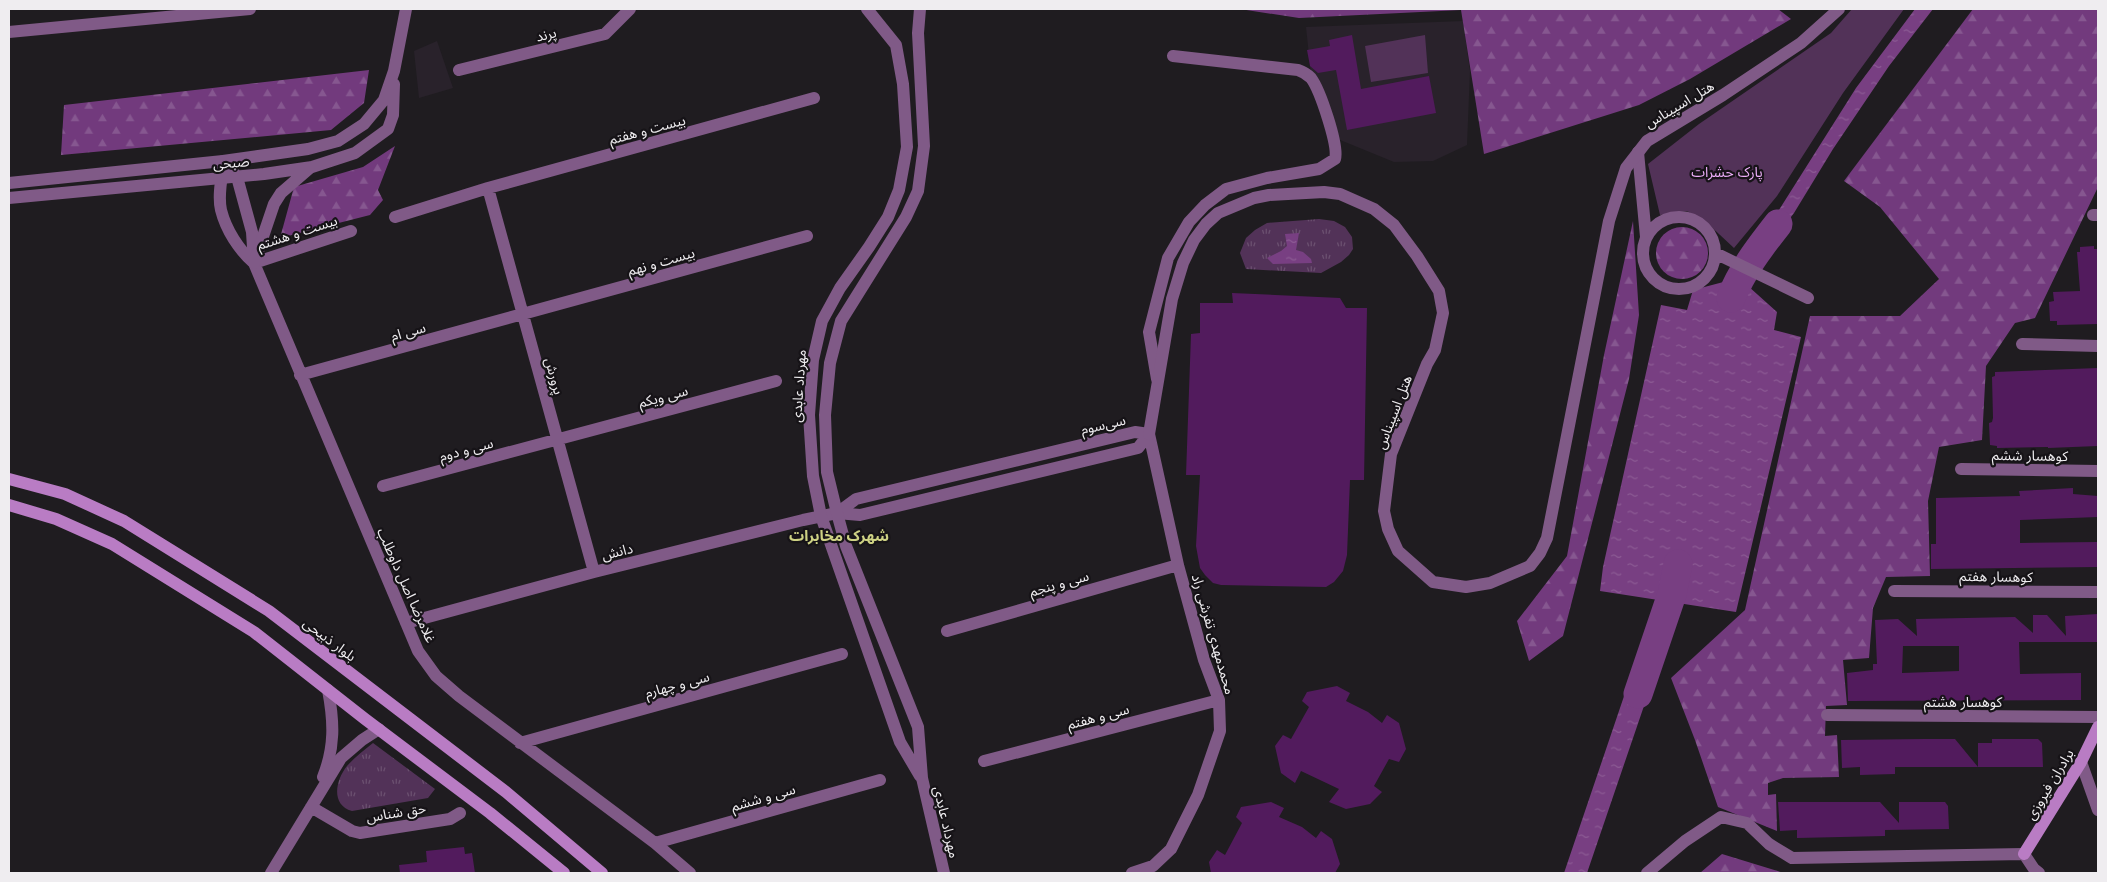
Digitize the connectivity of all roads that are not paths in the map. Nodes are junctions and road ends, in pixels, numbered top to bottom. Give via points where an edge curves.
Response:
1 (250, 9) edge
2 (406, 9) edge
3 (630, 9) edge
4 (868, 9) edge
5 (920, 9) edge
6 (1839, 9) edge
7 (9, 32) edge
8 (1172, 56) dead end
9 (459, 70) dead end
10 (394, 71) junction
11 (814, 98) dead end
12 (1638, 152) junction
13 (223, 161) junction
14 (312, 167) junction
15 (237, 177) junction
16 (222, 178) junction
17 (9, 183) edge
18 (488, 188) junction
19 (9, 198) edge
20 (395, 217) dead end
21 (351, 230) dead end
22 (807, 236) dead end
23 (1646, 237) junction
24 (1715, 253) junction
25 (254, 263) junction
26 (1808, 298) dead end
27 (523, 315) junction
28 (2022, 344) dead end
29 (2098, 346) edge
30 (300, 375) junction
31 (776, 381) dead end
32 (1158, 382) junction
33 (1150, 434) junction
34 (558, 441) junction
35 (1961, 469) dead end
36 (2098, 471) edge
37 (9, 479) edge
38 (383, 486) dead end
39 (9, 506) edge
40 (837, 513) junction
41 (821, 516) junction
42 (1178, 565) junction
43 (594, 572) junction
44 (1894, 590) dead end
45 (2098, 592) edge
46 (406, 623) junction
47 (947, 631) dead end
48 (842, 654) dead end
49 (328, 690) junction
50 (1219, 700) junction
51 (1827, 715) dead end
52 (2098, 717) edge
53 (2098, 727) edge
54 (379, 729) junction
55 (520, 742) junction
56 (984, 761) dead end
57 (2081, 762) junction
58 (922, 778) junction
59 (880, 780) dead end
60 (311, 807) junction
61 (2098, 810) edge
62 (460, 813) dead end
63 (654, 842) junction
64 (2024, 854) junction
65 (271, 873) edge
66 (564, 873) edge
67 (602, 873) edge
68 (690, 873) edge
69 (944, 873) edge
70 (1132, 873) edge
71 (1647, 873) edge
72 (2039, 873) edge

1 - 7 street
2 - 10 street, صبحی
3 - 9 street, پرند via 605,34
4 - 41 street, مهرداد عابدی via 896,45 903,84 907,147 899,190 888,217 822,321 813,360 809,415 813,476
5 - 40 street, مهرداد عابدی via 918,33 924,146 918,191 906,218 842,321 830,363 825,415 827,472
6 - 12 street, هتل اسپیناس via 1801,43 1647,140
8 - 32 street via 1306,73 1326,111 1337,152 1335,159 1319,170 1267,178 1226,189 1190,222 1168,258 1149,332
10 - 13 street, صبحی via 384,100 364,124 338,141
10 - 14 street, صبحی via 393,115 388,129 355,153
11 - 18 street, بیست و هفتم
12 - 23 street
12 - 32 street, هتل اسپیناس via 1626,168 1609,221 1546,538 1530,566 1490,583 1466,587 1433,582 1398,551 1388,529 1384,511 1391,454 1435,350 1443,313 1439,291 1417,256 1394,225 1374,209 1340,194 1324,192 1269,195 1235,204 1218,213 1194,240 1183,263 1172,299
13 - 15 street, غلامرضا اصل داوطلب
13 - 16 street, غلامرضا اصل داوطلب
13 - 17 street, صبحی
14 - 15 street, صبحی
14 - 25 street via 281,193 274,204
15 - 16 street, صبحی
15 - 25 street, غلامرضا اصل داوطلب via 252,232
16 - 19 street, صبحی
16 - 25 street, غلامرضا اصل داوطلب via 221,210 238,246
18 - 20 street
18 - 27 street, پرورش
21 - 25 street, بیست و هشتم
22 - 27 street, بیست و نهم
23 - 24 street via 1652,227 1663,220 1687,217 1707,230
23 - 24 street via 1642,248 1643,260 1651,276 1664,286 1676,289 1699,284 1713,265
24 - 26 street
25 - 30 street, غلامرضا اصل داوطلب
27 - 30 street, سی ام
27 - 34 street, پرورش
28 - 29 street
30 - 46 street, غلامرضا اصل داوطلب
31 - 34 street, سی ویکم
32 - 33 street, هتل اسپیناس
33 - 40 street, سی‌سوم via 1135,432 856,499
33 - 42 street, محمدمهدی تفرشی راد
34 - 38 street, سی و دوم
34 - 43 street, پرورش
35 - 36 street, کوهسار ششم
37 - 67 main road, بلوار ذبیحی via 65,494 124,521 269,611 506,792
39 - 49 main road via 56,519 112,544 254,632
40 - 41 street, دانش
40 - 58 street, مهرداد عابدی via 846,546 918,727
41 - 43 street, دانش
41 - 58 street, مهرداد عابدی via 900,742
42 - 47 street, سی و پنجم
42 - 50 street, محمدمهدی تفرشی راد via 1204,660
43 - 46 street, دانش
44 - 45 street, کوهسار هفتم
46 - 55 street, غلامرضا اصل داوطلب via 418,650 436,676
48 - 55 street, سی و چهارم
49 - 54 main road
49 - 60 street via 334,734 326,768
50 - 56 street, سی و هفتم
50 - 70 street, محمدمهدی تفرشی راد via 1220,731 1210,763 1171,849 1153,866
51 - 52 street, کوهسار هشتم
53 - 57 main road, برادران فیروزی
54 - 60 street via 341,758
54 - 66 main road
55 - 63 street, غلامرضا اصل داوطلب
57 - 61 street
57 - 64 main road, برادران فیروزی
58 - 69 street, مهرداد عابدی
59 - 63 street, سی و ششم
60 - 62 street, حق شناس via 352,831 360,832 450,819
60 - 65 street
63 - 68 street, غلامرضا اصل داوطلب
64 - 71 street via 1792,858 1769,844 1747,823 1721,817 1685,841
64 - 72 street

